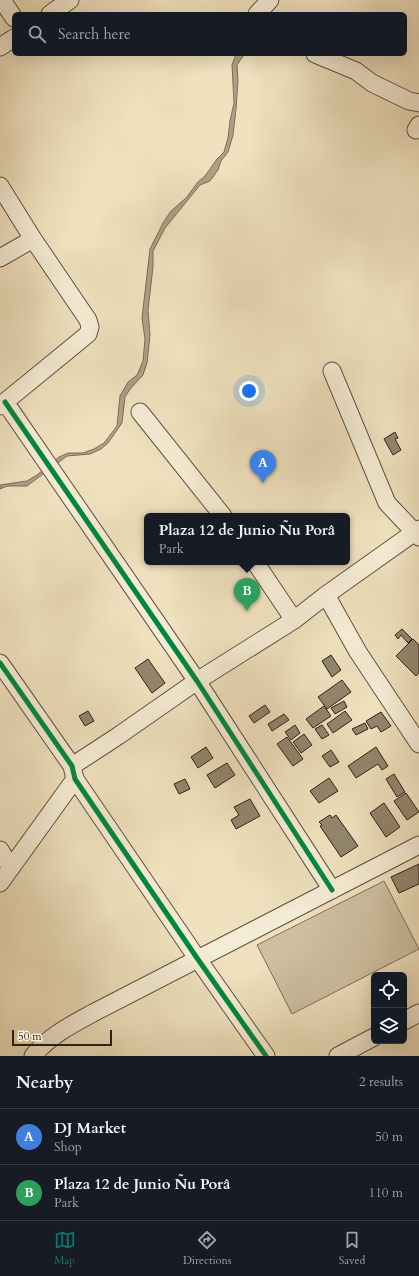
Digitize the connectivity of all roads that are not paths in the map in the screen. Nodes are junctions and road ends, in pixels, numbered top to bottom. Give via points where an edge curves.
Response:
1 (2, 0) edge
2 (70, 0) edge
3 (270, 0) edge
4 (53, 12) edge
5 (259, 12) edge
6 (12, 15) edge
7 (12, 39) edge
8 (0, 47) edge
9 (319, 56) edge
10 (419, 103) edge
11 (0, 186) edge
12 (33, 239) junction
13 (0, 258) edge
14 (332, 372) dead end
15 (3, 404) edge
16 (140, 412) dead end
17 (221, 513) edge
18 (417, 533) edge
19 (257, 565) edge
20 (326, 595) junction
21 (294, 620) junction
22 (0, 663) edge
23 (197, 681) junction
24 (419, 744) edge
25 (73, 772) junction
26 (419, 845) edge
27 (0, 850) edge
28 (11, 868) junction
29 (0, 883) edge
30 (332, 890) junction
31 (197, 958) junction
32 (419, 1013) edge
33 (407, 1019) edge
34 (371, 1039) edge
35 (33, 1056) edge
36 (266, 1056) edge
37 (338, 1056) edge

1 - 6 street
2 - 4 street
3 - 5 street
7 - 8 street
9 - 10 street via 356,71 372,83 409,101
11 - 12 street
12 - 13 street
12 - 15 street via 88,320 90,327 88,334
14 - 18 street via 387,503
15 - 23 street
16 - 17 street
18 - 20 street
19 - 21 street
20 - 21 street
20 - 24 street via 358,652
21 - 23 street
22 - 25 street
23 - 25 street via 118,736
23 - 30 street
25 - 28 street
25 - 31 street
26 - 30 street
27 - 28 street
28 - 29 street
30 - 31 street
31 - 35 street via 57,1034
31 - 36 street
32 - 33 street
34 - 37 street

